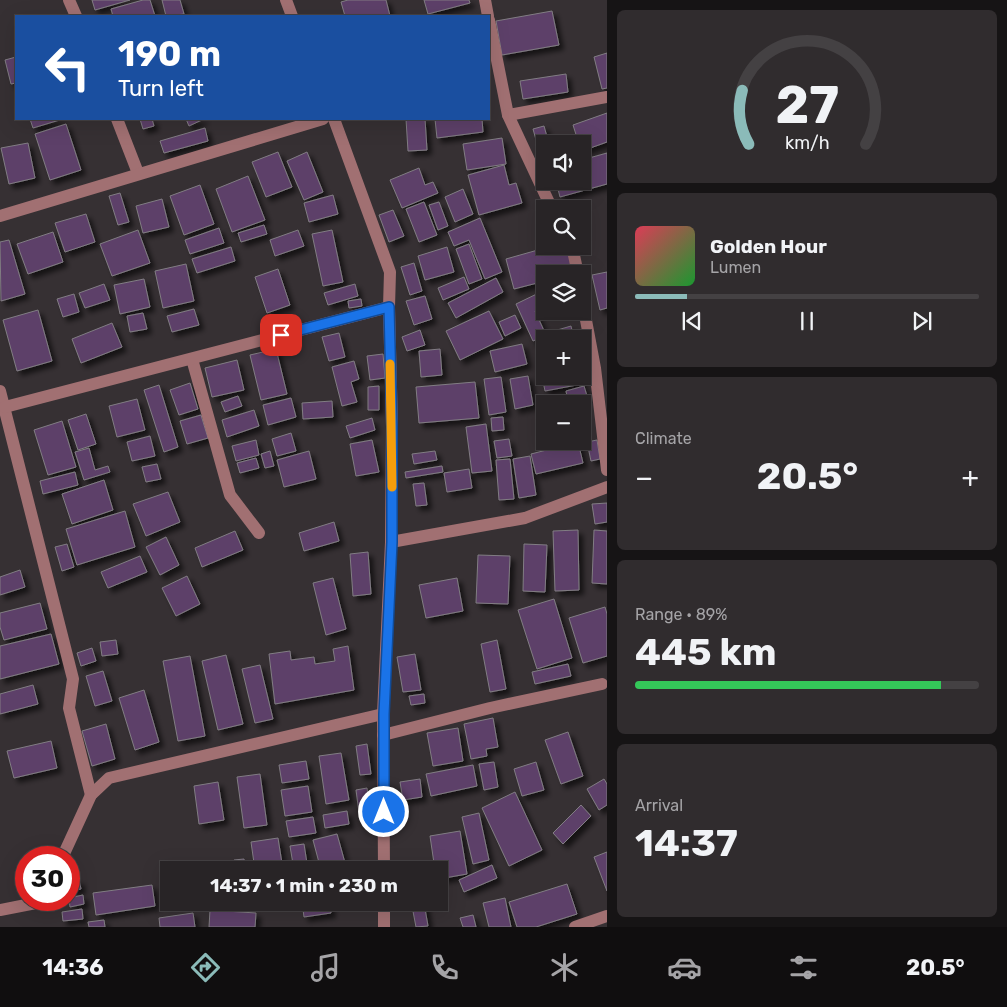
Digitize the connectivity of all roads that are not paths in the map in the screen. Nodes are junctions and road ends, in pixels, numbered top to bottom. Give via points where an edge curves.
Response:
1 (69, 0) edge
2 (286, 0) edge
3 (485, 0) edge
4 (76, 15) edge
5 (292, 15) edge
6 (488, 15) edge
7 (490, 28) edge
8 (607, 97) edge
9 (508, 114) junction
10 (117, 120) edge
11 (320, 120) edge
12 (334, 120) edge
13 (138, 173) junction
14 (548, 200) edge
15 (0, 216) edge
16 (389, 307) junction
17 (586, 320) edge
18 (192, 359) junction
19 (0, 391) edge
20 (5, 407) junction
21 (607, 470) edge
22 (607, 487) edge
23 (259, 533) dead end
24 (392, 542) junction
25 (602, 684) dead end
26 (384, 714) junction
27 (383, 735) junction
28 (91, 795) junction
29 (68, 846) edge
30 (384, 861) edge
31 (15, 907) edge
32 (0, 910) edge
33 (384, 911) edge
34 (607, 916) edge
35 (384, 927) edge
36 (575, 927) edge

1 - 4 street
2 - 5 street
3 - 6 street
7 - 9 street
8 - 9 street
9 - 14 street
10 - 13 street
11 - 13 street
12 - 16 street via 390,272
13 - 15 street
16 - 18 street
16 - 24 street
17 - 21 street
18 - 20 street
18 - 23 street via 230,495
19 - 20 street
20 - 28 street via 73,679 70,708
22 - 24 street via 526,518
24 - 26 street
25 - 27 street
26 - 27 street
26 - 28 street via 109,778
27 - 30 street
28 - 29 street
31 - 32 street
33 - 35 street
34 - 36 street

